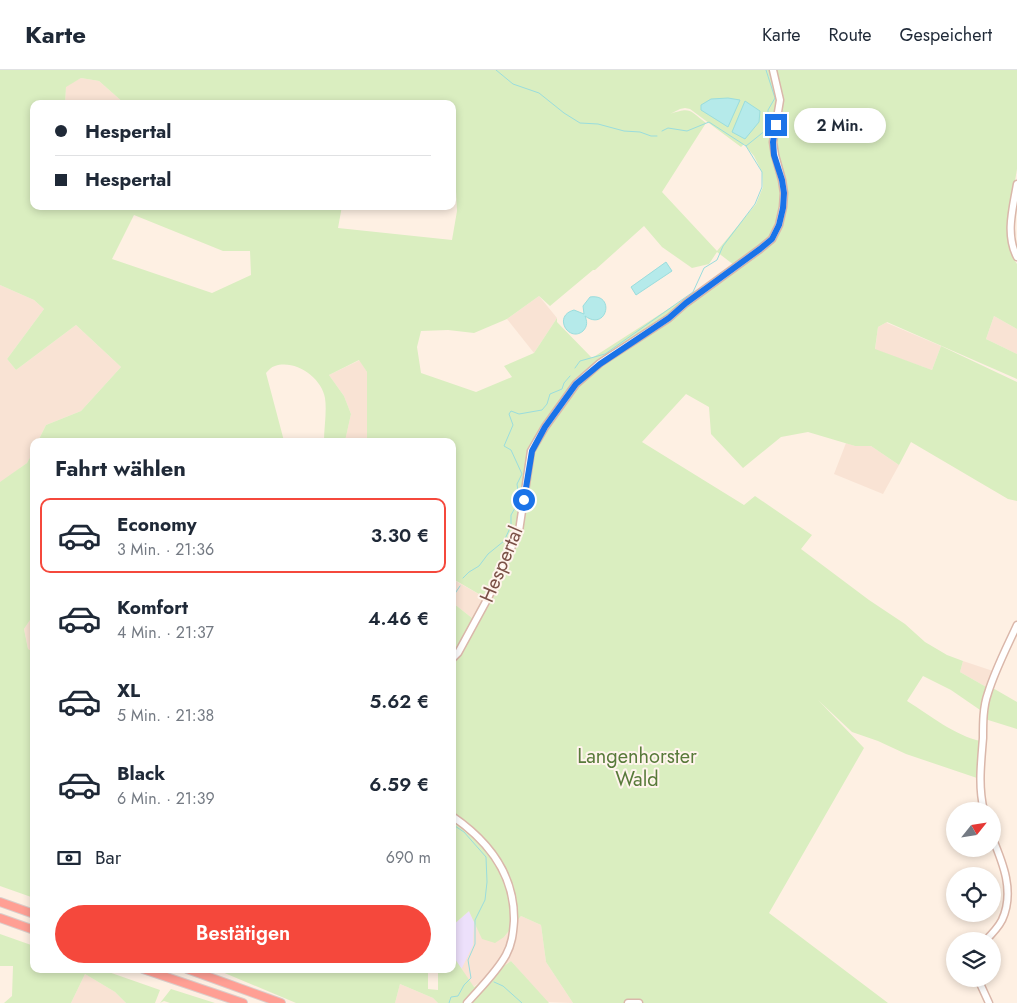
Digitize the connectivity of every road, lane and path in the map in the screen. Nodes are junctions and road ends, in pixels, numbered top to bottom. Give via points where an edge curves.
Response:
1 (773, 70) edge
2 (1017, 184) edge
3 (1017, 257) edge
4 (1017, 625) edge
5 (456, 655) edge
6 (982, 802) edge
7 (456, 819) edge
8 (1001, 858) edge
9 (0, 902) edge
10 (30, 913) edge
11 (0, 918) edge
12 (30, 929) edge
13 (992, 932) edge
14 (155, 973) edge
15 (198, 973) edge
16 (982, 987) edge
17 (243, 1003) edge
18 (281, 1003) edge
19 (467, 1003) edge
20 (628, 1003) edge
21 (639, 1003) edge
22 (989, 1003) edge

1 - 5 main road, Hespertal via 780,100 774,155 784,193 779,225 772,239 576,384 532,451 519,531 489,596
2 - 3 main road via 1010,234
4 - 6 main road via 986,701 980,781
7 - 19 main road via 496,857 505,871 514,913 513,938 506,955
8 - 13 main road via 1008,898 1002,920
9 - 10 highway
11 - 12 highway
14 - 17 highway
15 - 18 highway
16 - 22 main road
20 - 21 main road

